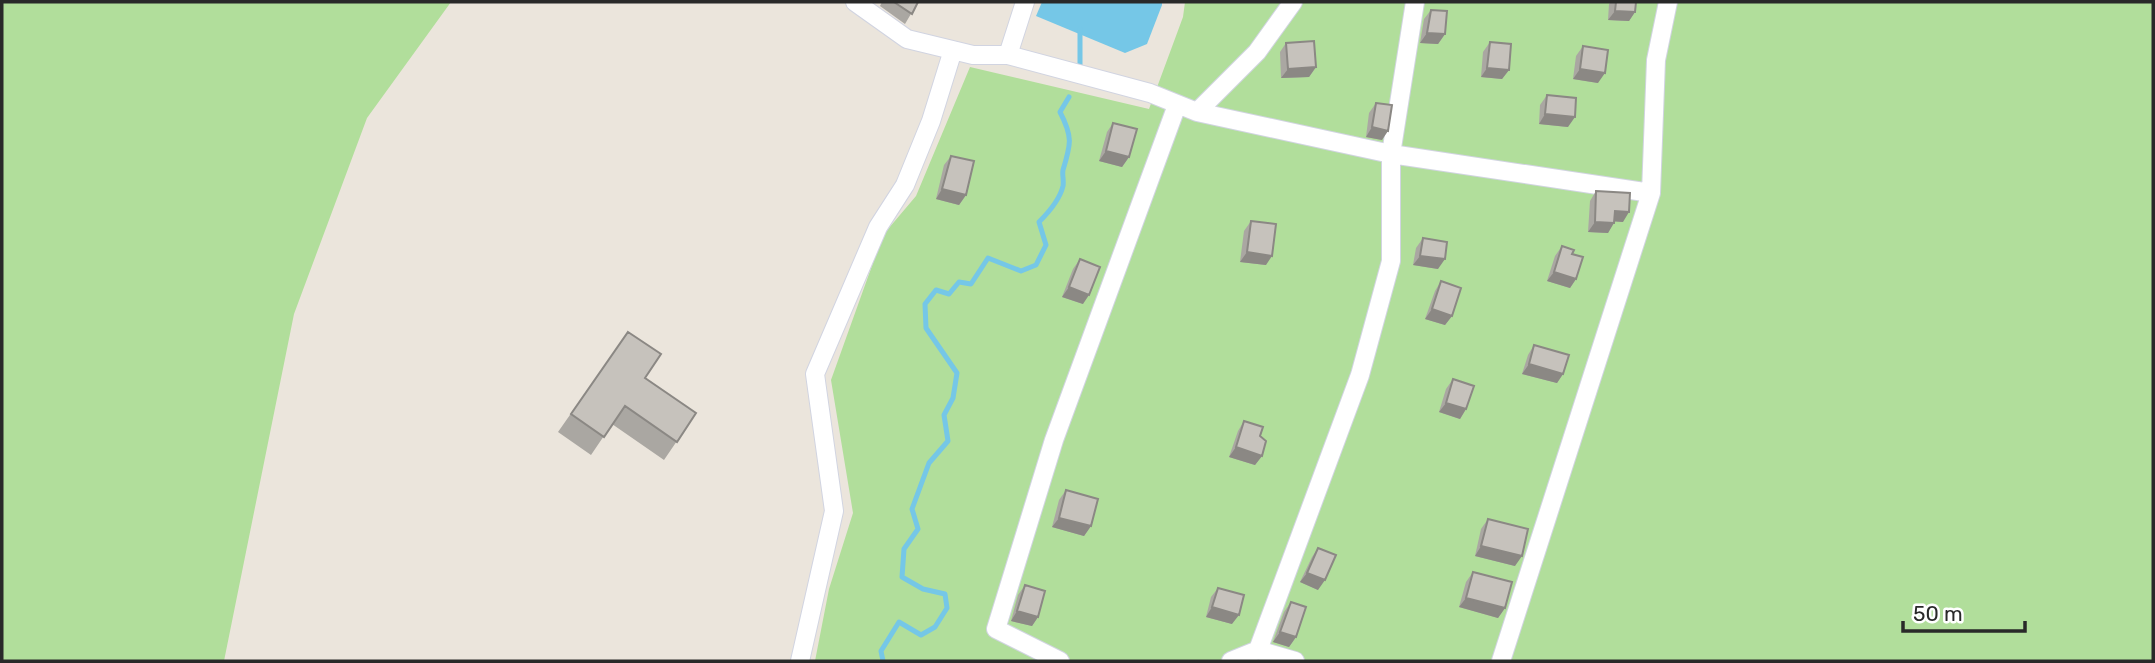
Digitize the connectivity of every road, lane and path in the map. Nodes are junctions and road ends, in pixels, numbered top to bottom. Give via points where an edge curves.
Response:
1 (855, 2) edge
2 (1025, 2) edge
3 (1293, 2) edge
4 (1415, 2) edge
5 (1668, 2) edge
6 (953, 50) junction
7 (1008, 55) junction
8 (1177, 105) junction
9 (1197, 112) junction
10 (1391, 154) junction
11 (1651, 193) junction
12 (1258, 650) junction
13 (800, 661) edge
14 (1060, 661) edge
15 (1231, 661) edge
16 (1295, 661) edge
17 (1501, 661) edge

1 - 6 street via 907,39
2 - 7 street
3 - 9 street via 1257,52
4 - 10 street
5 - 11 street via 1656,60
6 - 7 street
6 - 13 street via 905,185 878,227 816,374 834,511
7 - 8 street via 1150,93
8 - 9 street
8 - 14 street via 1054,440 996,629
9 - 10 street
10 - 11 street
10 - 12 street via 1391,261 1360,375
11 - 17 street
12 - 15 street
12 - 16 street

